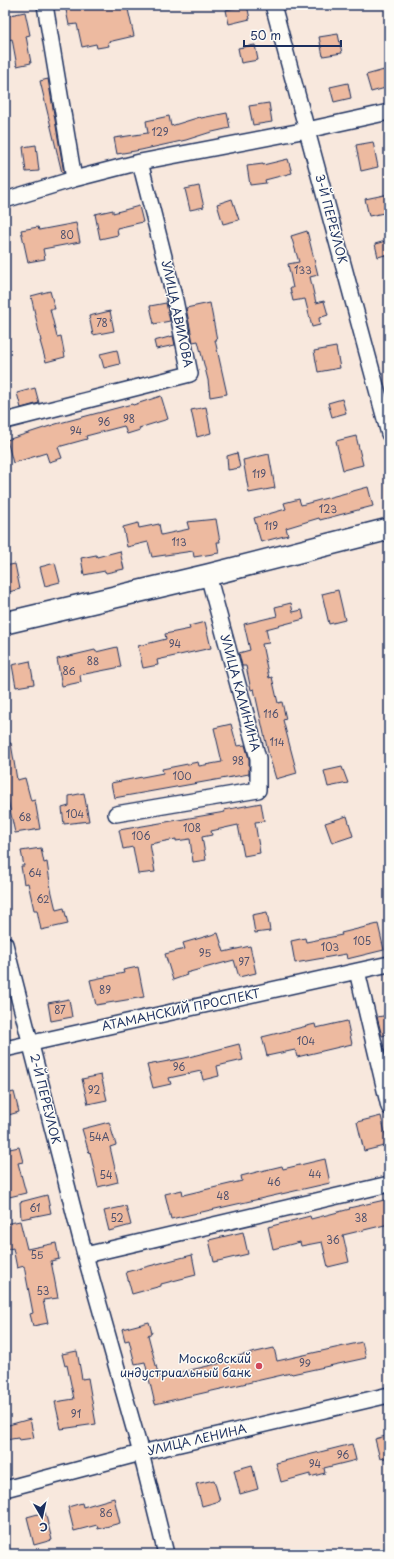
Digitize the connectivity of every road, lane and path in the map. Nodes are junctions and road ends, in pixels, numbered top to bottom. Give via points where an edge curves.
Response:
1 (45, 5) edge
2 (273, 5) edge
3 (389, 112) edge
4 (307, 130) junction
5 (140, 162) junction
6 (74, 179) junction
7 (5, 200) edge
8 (5, 421) edge
9 (389, 434) edge
10 (389, 529) edge
11 (208, 575) junction
12 (5, 623) edge
13 (116, 814) dead end
14 (5, 944) edge
15 (389, 964) edge
16 (357, 971) junction
17 (30, 1043) junction
18 (5, 1049) edge
19 (389, 1107) edge
20 (389, 1184) edge
21 (84, 1255) junction
22 (389, 1395) edge
23 (141, 1453) junction
24 (5, 1489) edge
25 (166, 1554) edge

1 - 6 street
2 - 4 street, 3-Й ПЕРЕУЛОК
3 - 4 street
4 - 5 street
4 - 9 street, 3-Й ПЕРЕУЛОК
5 - 6 street
5 - 8 street, УЛИЦА АВИЛОВА via 175,300 190,374
6 - 7 street
10 - 11 main road
11 - 12 main road
11 - 13 street, УЛИЦА КАЛИНИНА via 258,758 258,790
14 - 17 street, 2-Й ПЕРЕУЛОК
15 - 16 street, АТАМАНСКИЙ ПРОСПЕКТ
16 - 17 street, АТАМАНСКИЙ ПРОСПЕКТ
16 - 19 street
17 - 18 street, АТАМАНСКИЙ ПРОСПЕКТ
17 - 21 street, 2-Й ПЕРЕУЛОК
20 - 21 street
21 - 23 street, 2-Й ПЕРЕУЛОК
22 - 23 street, УЛИЦА ЛЕНИНА
23 - 24 street, УЛИЦА ЛЕНИНА
23 - 25 street, 2-Й ПЕРЕУЛОК

